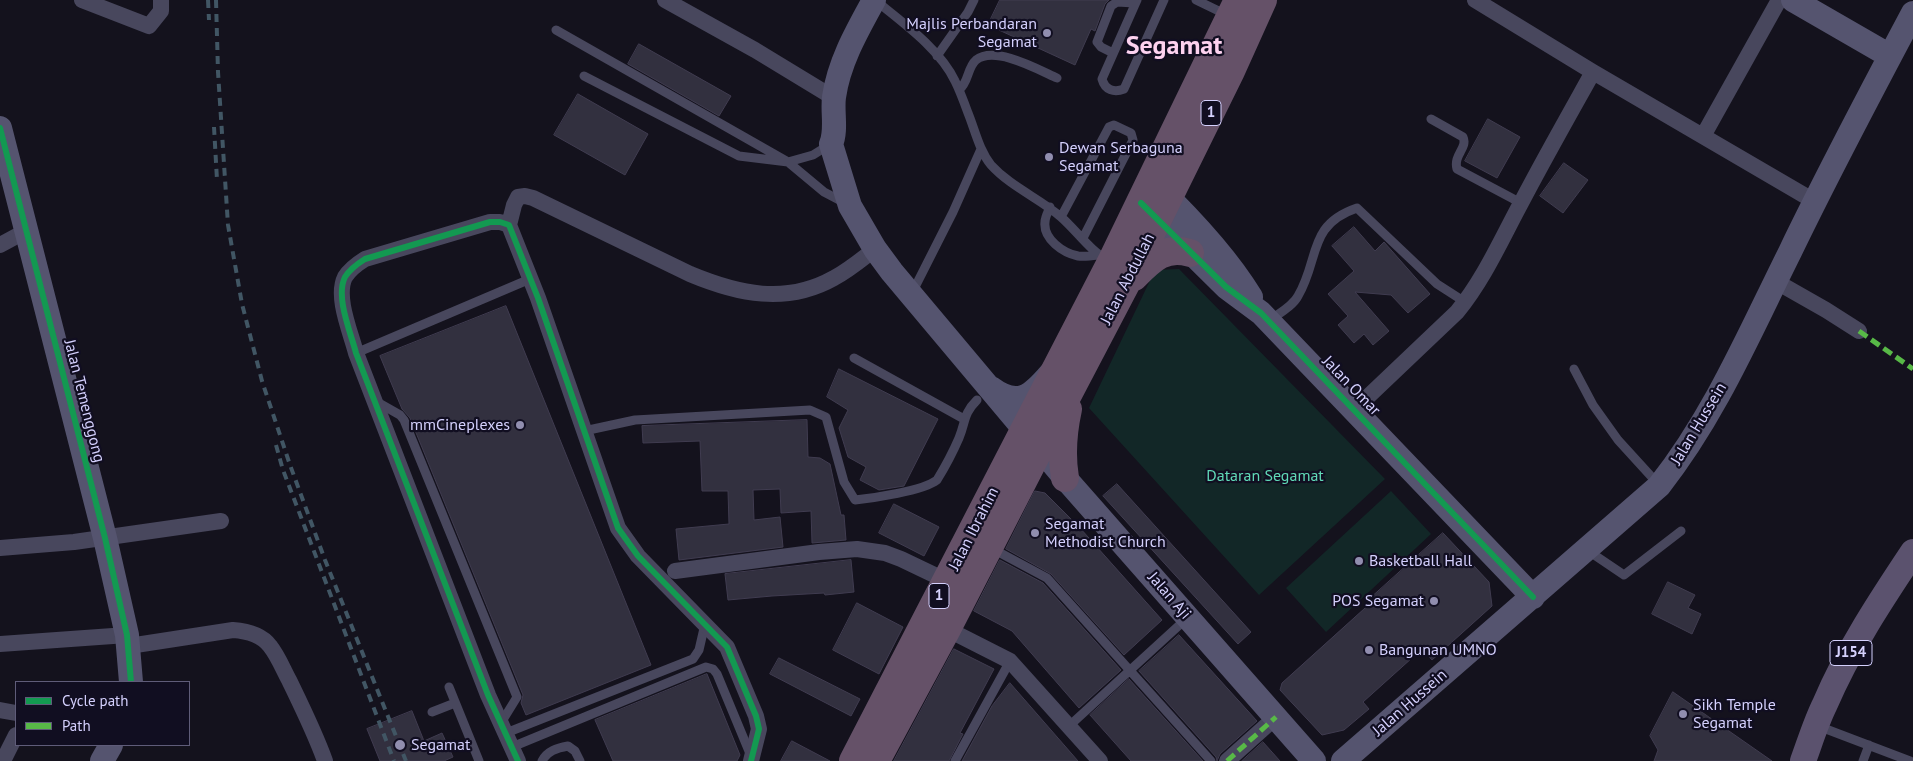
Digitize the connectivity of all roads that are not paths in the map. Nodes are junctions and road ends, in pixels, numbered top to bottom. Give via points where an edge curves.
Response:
1 (82, 0) edge
2 (161, 0) edge
3 (665, 0) edge
4 (874, 0) edge
5 (974, 0) edge
6 (1164, 0) edge
7 (1196, 0) edge
8 (1263, 0) edge
9 (1475, 0) edge
10 (1780, 0) edge
11 (1793, 0) edge
12 (1136, 2) edge
13 (1913, 13) edge
14 (1240, 17) edge
15 (556, 30) dead end
16 (1113, 53) junction
17 (937, 56) junction
18 (1890, 56) junction
19 (1593, 72) junction
20 (584, 76) dead end
21 (1057, 78) dead end
22 (959, 90) junction
23 (834, 98) junction
24 (1431, 118) dead end
25 (0, 128) edge
26 (1703, 136) junction
27 (831, 144) junction
28 (981, 150) junction
29 (788, 162) junction
30 (1155, 200) junction
31 (1814, 201) junction
32 (1521, 203) junction
33 (850, 206) junction
34 (1050, 207) junction
35 (1061, 217) junction
36 (509, 224) junction
37 (26, 232) junction
38 (1083, 238) junction
39 (0, 245) edge
40 (875, 249) junction
41 (1190, 252) junction
42 (1104, 258) junction
43 (530, 278) junction
44 (1775, 281) junction
45 (1126, 284) junction
46 (911, 295) junction
47 (1465, 302) junction
48 (1265, 317) junction
49 (1859, 331) dead end
50 (356, 353) junction
51 (854, 358) dead end
52 (1574, 369) dead end
53 (1067, 371) junction
54 (981, 392) junction
55 (375, 401) junction
56 (1354, 409) junction
57 (964, 418) junction
58 (584, 431) junction
59 (1032, 439) junction
60 (1065, 478) junction
61 (1659, 486) junction
62 (221, 521) dead end
63 (1681, 531) dead end
64 (105, 538) junction
65 (989, 547) junction
66 (0, 548) edge
67 (1587, 549) junction
68 (1913, 552) edge
69 (675, 571) dead end
70 (947, 582) junction
71 (1534, 597) junction
72 (1188, 618) junction
73 (706, 624) junction
74 (947, 629) junction
75 (128, 640) junction
76 (0, 644) edge
77 (1010, 662) junction
78 (1129, 670) junction
79 (131, 681) edge
80 (449, 687) dead end
81 (455, 703) junction
82 (0, 710) edge
83 (432, 712) dead end
84 (15, 713) edge
85 (1276, 717) junction
86 (1816, 725) junction
87 (1068, 727) junction
88 (15, 737) edge
89 (509, 741) edge
90 (1869, 745) junction
91 (111, 746) edge
92 (751, 760) edge
93 (3, 761) edge
94 (102, 761) edge
95 (326, 761) edge
96 (479, 761) edge
97 (542, 761) edge
98 (580, 761) edge
99 (853, 761) edge
100 (876, 761) edge
101 (955, 761) edge
102 (1100, 761) edge
103 (1211, 761) edge
104 (1227, 761) edge
105 (1314, 761) edge
106 (1343, 761) edge
107 (1803, 761) edge
108 (1863, 761) edge
109 (1910, 761) edge

1 - 2 street via 150,26 161,11
3 - 23 street
4 - 17 lane
4 - 23 street via 842,65
5 - 17 lane
6 - 16 lane via 1124,89 1117,92 1104,86 1102,79
7 - 14 lane
8 - 14 highway, 1
9 - 19 street
10 - 26 street
11 - 18 street
12 - 16 lane
12 - 16 lane via 1117,2 1111,6 1097,42
13 - 18 street, Jalan Hussein
14 - 30 highway, Jalan Abdullah / 1
15 - 29 lane
17 - 22 lane
18 - 31 street, Jalan Hussein
19 - 26 street
19 - 32 street
20 - 29 lane via 739,156
21 - 22 lane via 1012,58 985,57 971,67
22 - 28 lane
23 - 27 street via 834,137
24 - 32 lane via 1463,137 1464,145 1456,158 1457,169
25 - 37 street, Jalan Temenggong
26 - 31 street
27 - 29 lane via 813,155
27 - 33 street, Jalan Aji
28 - 34 lane via 1005,179
28 - 46 lane
29 - 33 lane via 824,192
30 - 41 street, Jalan Omar
30 - 42 highway, Jalan Abdullah / 1
30 - 45 highway, Jalan Abdullah / 1
30 - 48 street, Jalan Omar via 1240,280
31 - 44 street, Jalan Hussein
32 - 47 street via 1483,276
33 - 40 street, Jalan Aji
34 - 35 lane
34 - 42 lane via 1044,222 1045,232 1052,241 1076,255
35 - 38 lane
35 - 38 lane via 1109,127 1114,125 1130,133 1133,140
36 - 40 street via 518,197 533,198 717,286 764,294 804,291 834,278
36 - 43 street
36 - 50 street via 490,222 365,259 353,267 345,277 342,301
37 - 39 street
37 - 64 street, Jalan Temenggong
38 - 42 lane
40 - 46 street, Jalan Aji
41 - 45 highway via 1175,249 1161,254
41 - 48 street, Jalan Omar via 1226,287
42 - 53 highway, Jalan Abdullah / 1
43 - 50 lane
43 - 58 street
44 - 49 street
44 - 61 street, Jalan Hussein via 1709,414
45 - 53 highway, Jalan Abdullah / 1
46 - 54 street, Jalan Aji
47 - 48 lane via 1437,284 1357,208 1347,211 1325,227 1318,238 1308,277 1297,298
47 - 56 street
48 - 56 street, Jalan Omar
50 - 55 street
51 - 57 lane
52 - 61 lane via 1593,405 1618,440
53 - 54 street via 1023,398 1009,399
53 - 59 highway, Jalan Abdullah / 1
53 - 60 highway via 1068,412 1062,447
54 - 57 lane
54 - 59 street, Jalan Aji
55 - 89 street via 488,695
55 - 89 lane via 404,420 517,696
56 - 71 street, Jalan Omar
57 - 58 lane via 958,440 933,483 855,500 844,482 826,417 810,410 635,420
58 - 73 street via 618,528 626,541
59 - 60 street, Jalan Aji
59 - 65 highway, Jalan Ibrahim / 1
59 - 70 highway, Jalan Ibrahim / 1
60 - 72 street, Jalan Aji
61 - 67 street, Jalan Hussein
62 - 64 street
63 - 67 lane via 1624,575
64 - 66 street
64 - 75 street, Jalan Temenggong
65 - 74 highway, Jalan Ibrahim / 1
65 - 78 lane via 1047,578
67 - 71 street, Jalan Hussein
68 - 86 main road, J154 via 1846,661
69 - 70 street via 857,549 885,553
70 - 99 highway, Jalan Ibrahim / 1
71 - 106 street, Jalan Hussein
72 - 78 lane
72 - 85 street, Jalan Aji
73 - 89 lane via 699,650 692,658
73 - 92 street via 727,647 756,716 759,729
74 - 77 street
74 - 100 highway, Jalan Ibrahim / 1
75 - 76 street
75 - 79 street, Jalan Temenggong
75 - 95 street via 233,630 248,631 260,637 279,660
77 - 87 street
77 - 101 lane
78 - 87 lane
78 - 103 lane
80 - 81 lane
81 - 83 lane
81 - 96 lane
82 - 84 street
85 - 104 street
85 - 105 street, Jalan Aji
86 - 90 lane
86 - 107 main road, J154
87 - 102 street
88 - 93 street
89 - 92 lane via 706,667 717,674
90 - 108 lane
90 - 109 lane
91 - 94 street
97 - 98 lane via 552,750 568,746

